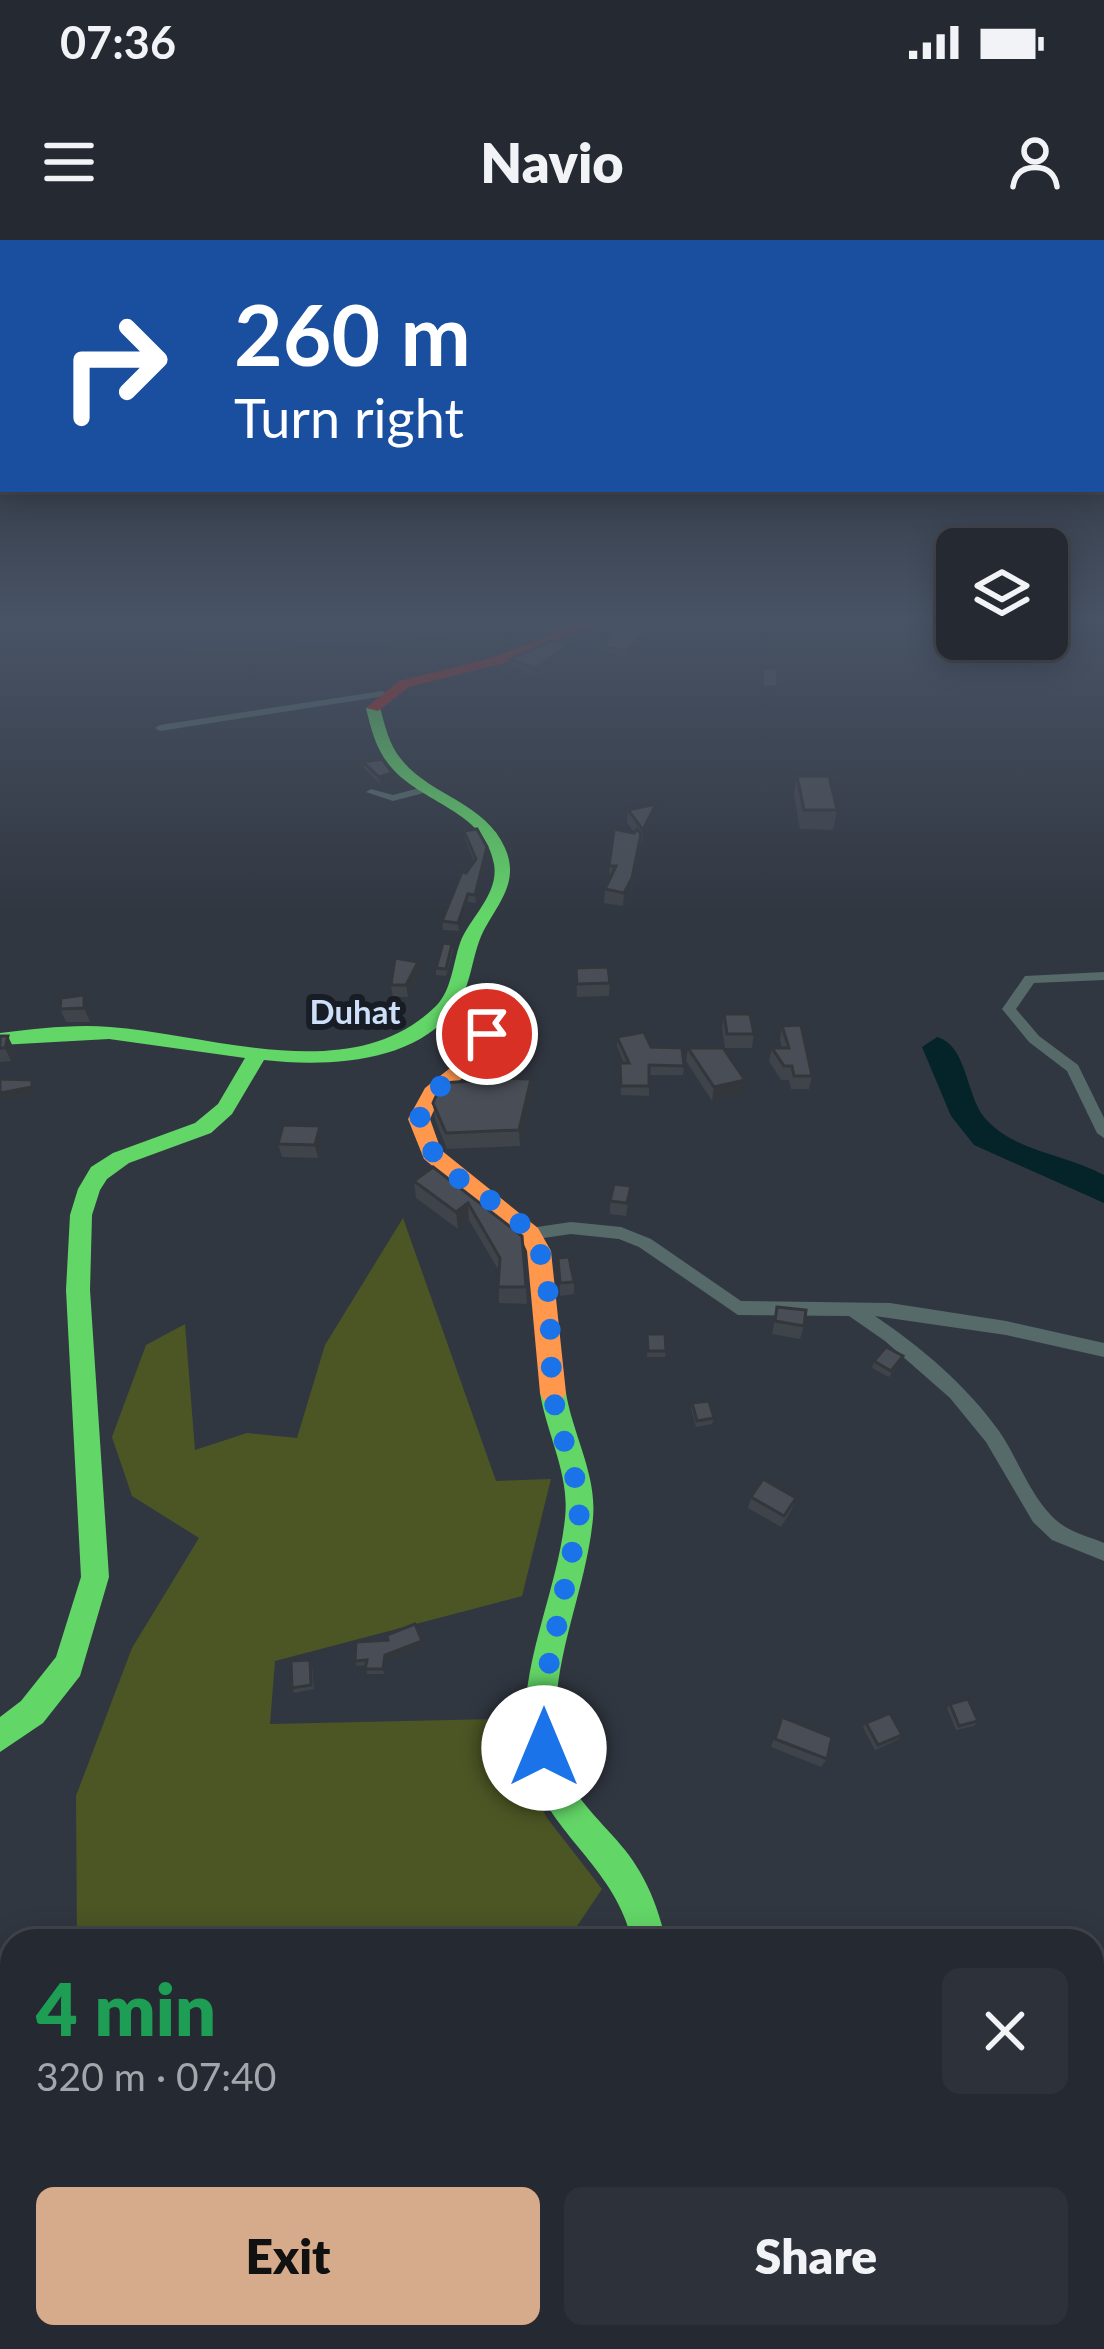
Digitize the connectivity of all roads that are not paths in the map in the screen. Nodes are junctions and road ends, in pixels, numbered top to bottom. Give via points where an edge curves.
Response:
1 (209, 720) edge
2 (376, 720) edge
3 (160, 728) dead end
4 (427, 790) junction
5 (371, 792) dead end
6 (1104, 976) edge
7 (487, 1034) dead end
8 (0, 1039) edge
9 (258, 1053) junction
10 (1104, 1133) edge
11 (530, 1234) junction
12 (850, 1309) junction
13 (1104, 1350) edge
14 (1104, 1552) edge
15 (0, 1736) edge
16 (648, 1929) edge

1 - 3 street
2 - 4 street via 394,762
4 - 5 street via 393,798
4 - 9 street via 473,812 494,833 504,866 454,996 427,1026 393,1041 333,1054
6 - 10 street via 1030,979 1010,1009 1072,1068
7 - 11 street via 484,1053 423,1105 423,1137 432,1154
8 - 9 street via 110,1033
9 - 15 street via 225,1109 203,1128 121,1158 89,1189 78,1249 95,1576 70,1666
11 - 12 street via 621,1234 738,1308
11 - 16 street via 543,1266 555,1409 580,1488 538,1717 549,1778 634,1885
12 - 13 street via 970,1322
12 - 14 street via 956,1393 1040,1516

